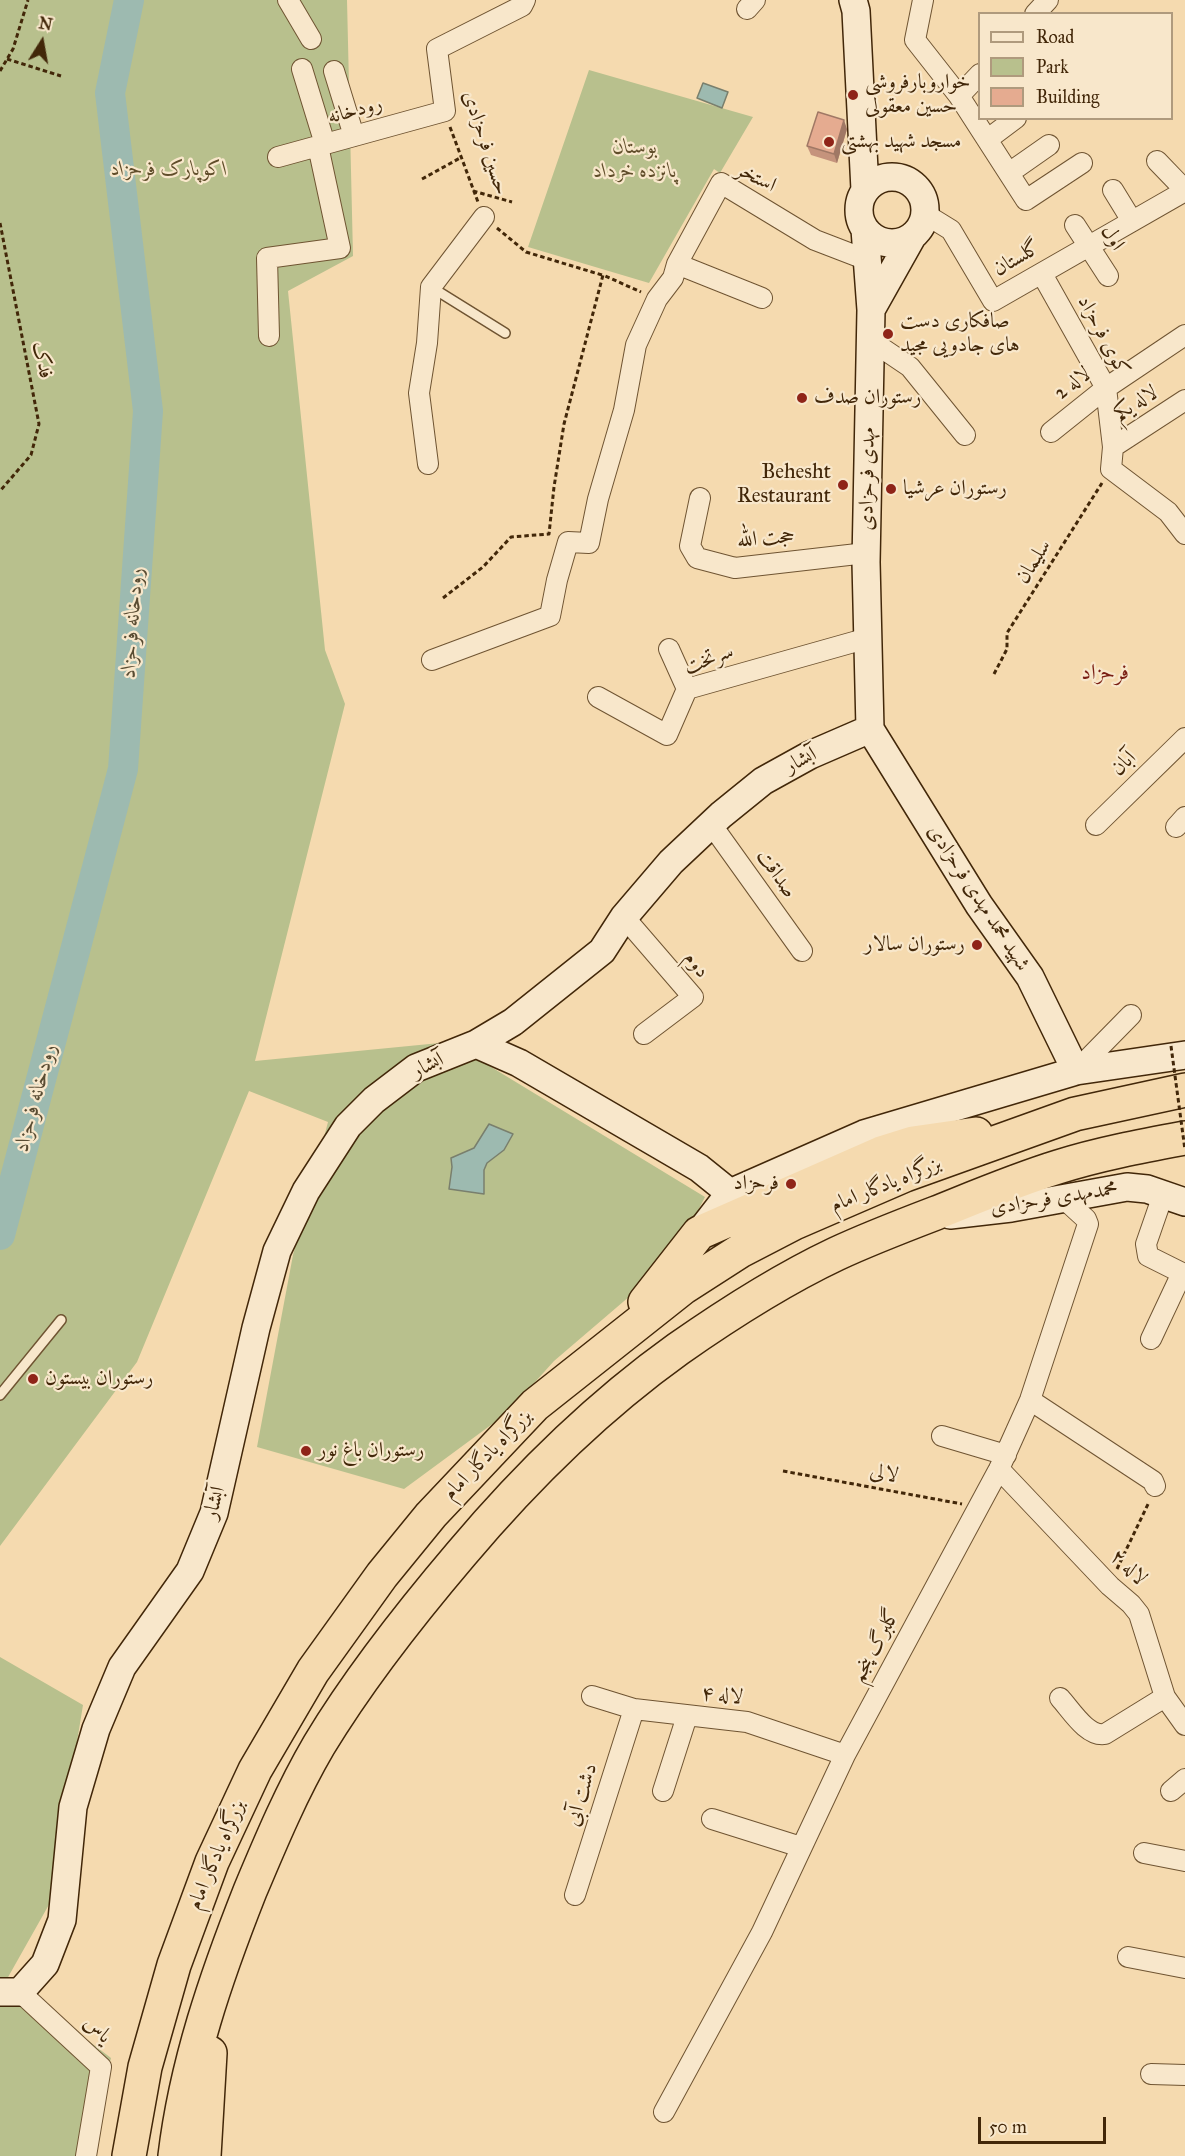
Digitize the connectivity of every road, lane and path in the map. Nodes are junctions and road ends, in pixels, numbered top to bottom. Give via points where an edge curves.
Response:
1 (28, 0) edge
2 (288, 0) edge
3 (525, 0) edge
4 (923, 0) edge
5 (859, 4) edge
6 (311, 39) dead end
7 (7, 59) junction
8 (302, 69) dead end
9 (0, 71) edge
10 (334, 71) dead end
11 (61, 76) dead end
12 (978, 76) edge
13 (958, 96) junction
14 (445, 111) junction
15 (1013, 120) edge
16 (861, 129) junction
17 (354, 136) junction
18 (988, 139) junction
19 (322, 145) junction
20 (1049, 145) dead end
21 (278, 157) dead end
22 (460, 158) junction
23 (1157, 161) dead end
24 (1082, 162) dead end
25 (1010, 173) junction
26 (895, 177) junction
27 (422, 179) dead end
28 (865, 190) junction
29 (1113, 190) dead end
30 (1185, 190) edge
31 (473, 191) junction
32 (512, 202) dead end
33 (925, 214) junction
34 (484, 218) junction
35 (1132, 221) junction
36 (0, 224) edge
37 (1075, 225) dead end
38 (865, 229) junction
39 (912, 237) junction
40 (1088, 245) junction
41 (867, 260) junction
42 (677, 264) junction
43 (1042, 274) junction
44 (603, 275) junction
45 (1108, 276) dead end
46 (431, 287) junction
47 (762, 298) dead end
48 (657, 299) junction
49 (872, 310) junction
50 (505, 333) dead end
51 (1185, 335) edge
52 (268, 336) dead end
53 (870, 340) junction
54 (1106, 388) junction
55 (1185, 400) edge
56 (1051, 432) dead end
57 (965, 435) dead end
58 (1113, 447) junction
59 (428, 464) dead end
60 (1111, 469) junction
61 (0, 491) edge
62 (700, 498) dead end
63 (1185, 534) edge
64 (866, 553) junction
65 (443, 598) dead end
66 (868, 638) junction
67 (669, 649) dead end
68 (432, 660) dead end
69 (994, 674) dead end
70 (687, 689) junction
71 (598, 697) dead end
72 (870, 729) junction
73 (1181, 750) edge
74 (711, 824) junction
75 (1096, 825) dead end
76 (624, 917) junction
77 (802, 951) dead end
78 (1131, 1015) dead end
79 (644, 1034) dead end
80 (476, 1044) junction
81 (1178, 1051) edge
82 (1076, 1071) junction
83 (1185, 1090) edge
84 (1047, 1124) junction
85 (1185, 1138) edge
86 (1185, 1150) edge
87 (730, 1193) junction
88 (1063, 1198) junction
89 (1174, 1199) edge
90 (922, 1218) junction
91 (699, 1233) junction
92 (61, 1320) dead end
93 (1151, 1339) dead end
94 (613, 1343) junction
95 (0, 1395) edge
96 (1030, 1400) junction
97 (942, 1436) dead end
98 (1002, 1462) junction
99 (783, 1471) dead end
100 (1155, 1486) joint
101 (979, 1507) junction
102 (1110, 1586) junction
103 (592, 1696) dead end
104 (1165, 1696) junction
105 (1060, 1698) dead end
106 (634, 1709) junction
107 (687, 1716) junction
108 (1185, 1725) edge
109 (845, 1755) junction
110 (663, 1791) dead end
111 (712, 1819) dead end
112 (801, 1847) junction
113 (1144, 1853) dead end
114 (1185, 1861) edge
115 (575, 1895) dead end
116 (1128, 1957) dead end
117 (1185, 1968) edge
118 (213, 1991) junction
119 (10, 1992) edge
120 (1151, 2074) dead end
121 (1185, 2075) edge
122 (664, 2112) dead end
123 (204, 2152) edge
124 (86, 2156) edge
125 (129, 2156) edge
126 (175, 2156) edge

1 - 7 path
2 - 6 street
3 - 14 street, حسین فرحزادی via 522,6 437,49
4 - 13 street via 915,40
5 - 16 street
7 - 9 path
7 - 11 path
8 - 19 street
10 - 17 street
12 - 13 street
13 - 18 street
14 - 17 street, رودخانه
14 - 22 path, حسین فرحزادی
15 - 18 street
16 - 26 street
16 - 28 street
17 - 19 street, رودخانه
18 - 25 street
19 - 21 street, رودخانه
19 - 52 street via 340,248 267,258
20 - 25 street
22 - 27 path
22 - 31 path, حسین فرحزادی
23 - 30 street
24 - 25 street via 1026,200
26 - 28 street via 873,182
26 - 33 street via 914,185 925,203
28 - 38 street via 858,210
29 - 35 street
30 - 35 street, گلستان
31 - 32 path
31 - 34 path, حسین فرحزادی
33 - 39 street
33 - 43 street, گلستان via 951,230 993,301
34 - 44 path, حسین فرحزادی via 526,252
34 - 46 street
35 - 40 street, گلستان
36 - 61 path, فدک via 39,424 31,455
37 - 40 street, اول
38 - 39 street via 881,242 902,242
38 - 41 street, مهدی فرحزادی
39 - 49 street
40 - 43 street, گلستان
40 - 45 street, اول
41 - 42 street, استخر via 815,240 720,183
41 - 49 street, مهدی فرحزادی
42 - 47 street
42 - 48 street via 673,278
43 - 54 street, کوی فرحزاد
44 - 48 path, حسین فرحزادی
44 - 65 path via 564,424 549,534 511,537 483,567
46 - 50 lane
46 - 59 street via 419,393
48 - 68 street via 636,345 624,410 589,543 568,542 550,616
49 - 53 street, مهدی فرحزادی
51 - 54 street, لاله 2
53 - 57 street via 910,367
53 - 64 street, مهدی فرحزادی
54 - 56 street, لاله 2
54 - 58 street, کوی فرحزاد
55 - 58 street, لاله یکم
58 - 60 street, کوی فرحزاد
60 - 63 street via 1168,513
60 - 69 path, سلیمان via 1007,633 1007,650
62 - 64 street, حجت الله via 690,546 697,558 735,568
64 - 66 street, مهدی فرحزادی
66 - 70 street, سرتخت
66 - 72 street, مهدی فرحزادی
67 - 70 street
70 - 71 street, سرتخت via 667,735
72 - 74 street, آبشار via 763,781
72 - 82 street, شهید محمد مهدی فرحزادی via 979,905 1030,977
73 - 75 street, آبان
74 - 76 street, آبشار via 671,862
74 - 77 street, صداقت
76 - 79 street, دوم via 693,997
76 - 80 street, آبشار via 602,951 513,1022
78 - 82 street
80 - 87 street via 519,1063 699,1168
80 - 119 street, آبشار via 416,1068 374,1100 348,1126 306,1191 274,1262 214,1513 190,1571 122,1667 96,1729 73,1807 62,1920 45,1964
81 - 82 street
81 - 86 path, bridge
82 - 87 street via 864,1134
83 - 84 highway, بزرگراه یادگار امام via 1075,1114
84 - 91 highway via 913,1143 880,1152
84 - 94 highway, بزرگراه یادگار امام via 905,1174 794,1223 684,1287
85 - 90 highway via 1059,1166
87 - 91 street
88 - 89 street, محمدمهدی فرحزادی via 1127,1187 1147,1189
88 - 90 street, محمدمهدی فرحزادی
88 - 96 street, گلبرگ پنجم via 1088,1224
89 - 93 street via 1146,1244 1149,1256 1182,1273
90 - 118 highway via 836,1254 791,1278 678,1349 611,1401 501,1507 419,1604 319,1746 286,1806
91 - 94 highway
92 - 95 lane
94 - 125 highway, بزرگراه یادگار امام via 535,1405 431,1515 320,1661 282,1722 231,1818 178,1954 145,2067
96 - 98 street, گلبرگ پنجم
96 - 100 street
97 - 98 street
98 - 101 street, گلبرگ پنجم
98 - 102 street, لاله ۲
99 - 101 path, لالی
100 - 102 path
101 - 109 street, گلبرگ پنجم
102 - 104 street, لاله ۲ via 1139,1614
103 - 106 street, لاله ۴
104 - 105 street via 1101,1735 1088,1728
104 - 108 street, لاله ۲
106 - 107 street, لاله ۴
106 - 115 street, دشت آبی
107 - 109 street, لاله ۴ via 747,1722
107 - 110 street
109 - 112 street, گلبرگ پنجم
111 - 112 street
112 - 122 street, گلبرگ پنجم via 762,1932
113 - 114 street
116 - 117 street
118 - 123 highway
118 - 126 highway via 185,2088
119 - 124 street, یاس via 102,2067
120 - 121 street

